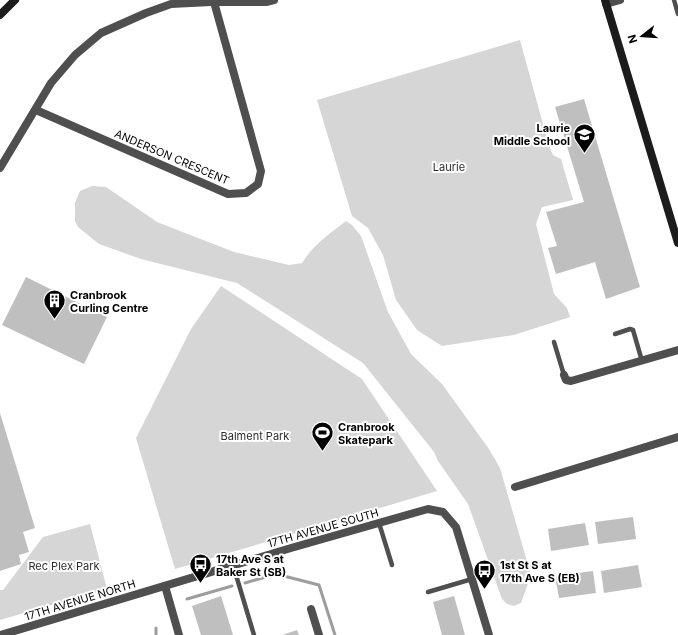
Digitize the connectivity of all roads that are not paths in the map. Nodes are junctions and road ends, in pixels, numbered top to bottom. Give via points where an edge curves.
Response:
1 (15, 0) edge
2 (274, 0) edge
3 (620, 0) edge
4 (674, 0) edge
5 (214, 2) junction
6 (606, 2) edge
7 (678, 14) edge
8 (0, 15) edge
9 (36, 110) junction
10 (0, 168) edge
11 (678, 243) edge
12 (615, 334) dead end
13 (554, 342) dead end
14 (678, 350) edge
15 (642, 361) junction
16 (564, 375) joint
17 (678, 437) edge
18 (515, 487) dead end
19 (379, 523) junction
20 (392, 564) dead end
21 (233, 565) junction
22 (472, 579) junction
23 (165, 586) junction
24 (428, 592) dead end
25 (311, 609) dead end
26 (1, 635) edge
27 (179, 635) edge
28 (254, 635) edge
29 (319, 635) edge
30 (489, 635) edge

1 - 8 main road
2 - 5 street
3 - 6 street
4 - 7 lane
5 - 9 street via 171,4 101,33 75,55 51,83
5 - 9 street, ANDERSON CRESCENT via 261,171 258,184 246,193 228,194
6 - 11 main road
9 - 10 street
12 - 15 lane via 633,330
13 - 16 lane
14 - 15 street
15 - 16 street via 571,381 566,380
17 - 18 street
19 - 20 lane
19 - 21 street, 17TH AVENUE SOUTH
19 - 22 street, 17TH AVENUE SOUTH via 428,509 443,512 456,526
21 - 23 street, 17TH AVENUE SOUTH
21 - 28 lane
22 - 24 lane
22 - 30 street
23 - 26 street, 17TH AVENUE NORTH
23 - 27 street
25 - 29 street

